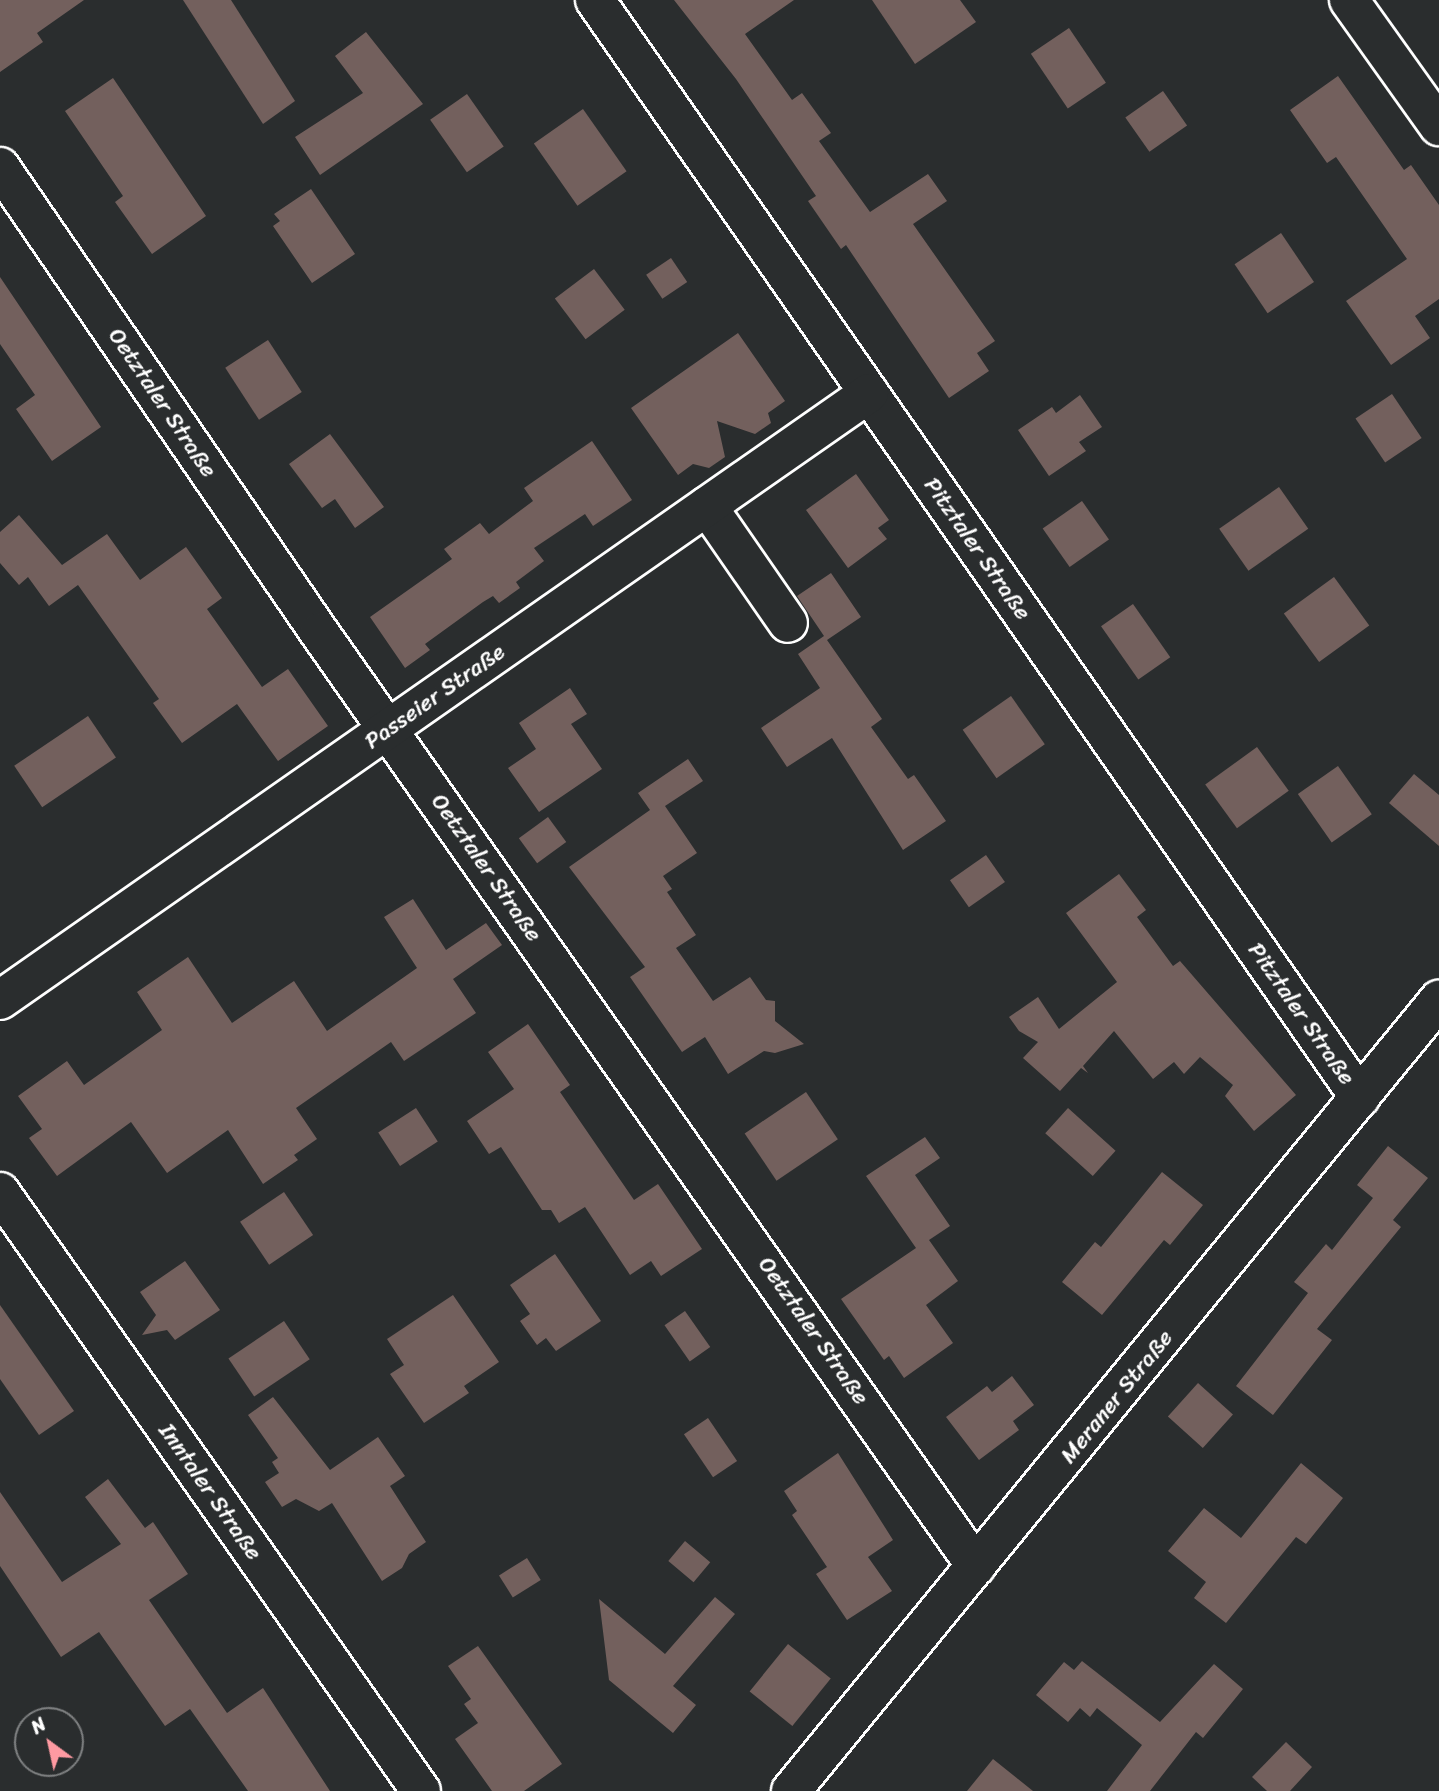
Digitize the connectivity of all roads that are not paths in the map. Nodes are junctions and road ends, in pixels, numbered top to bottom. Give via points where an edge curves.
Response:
1 (595, 0) edge
2 (1349, 0) edge
3 (1439, 126) edge
4 (0, 167) edge
5 (869, 393) junction
6 (707, 506) junction
7 (788, 623) dead end
8 (389, 730) junction
9 (0, 1000) edge
10 (1439, 1000) edge
11 (1360, 1098) junction
12 (0, 1192) edge
13 (976, 1566) junction
14 (421, 1791) edge
15 (791, 1791) edge

1 - 5 street, Pitztaler Straße
2 - 3 street
4 - 8 street, Oetztaler Straße
5 - 6 street, Passeier Straße
5 - 11 street, Pitztaler Straße
6 - 7 street
6 - 8 street, Passeier Straße
8 - 9 street, Passeier Straße
8 - 13 street, Oetztaler Straße
10 - 11 street, Meraner Straße
11 - 13 street, Meraner Straße
12 - 14 street, Inntaler Straße
13 - 15 street, Meraner Straße

